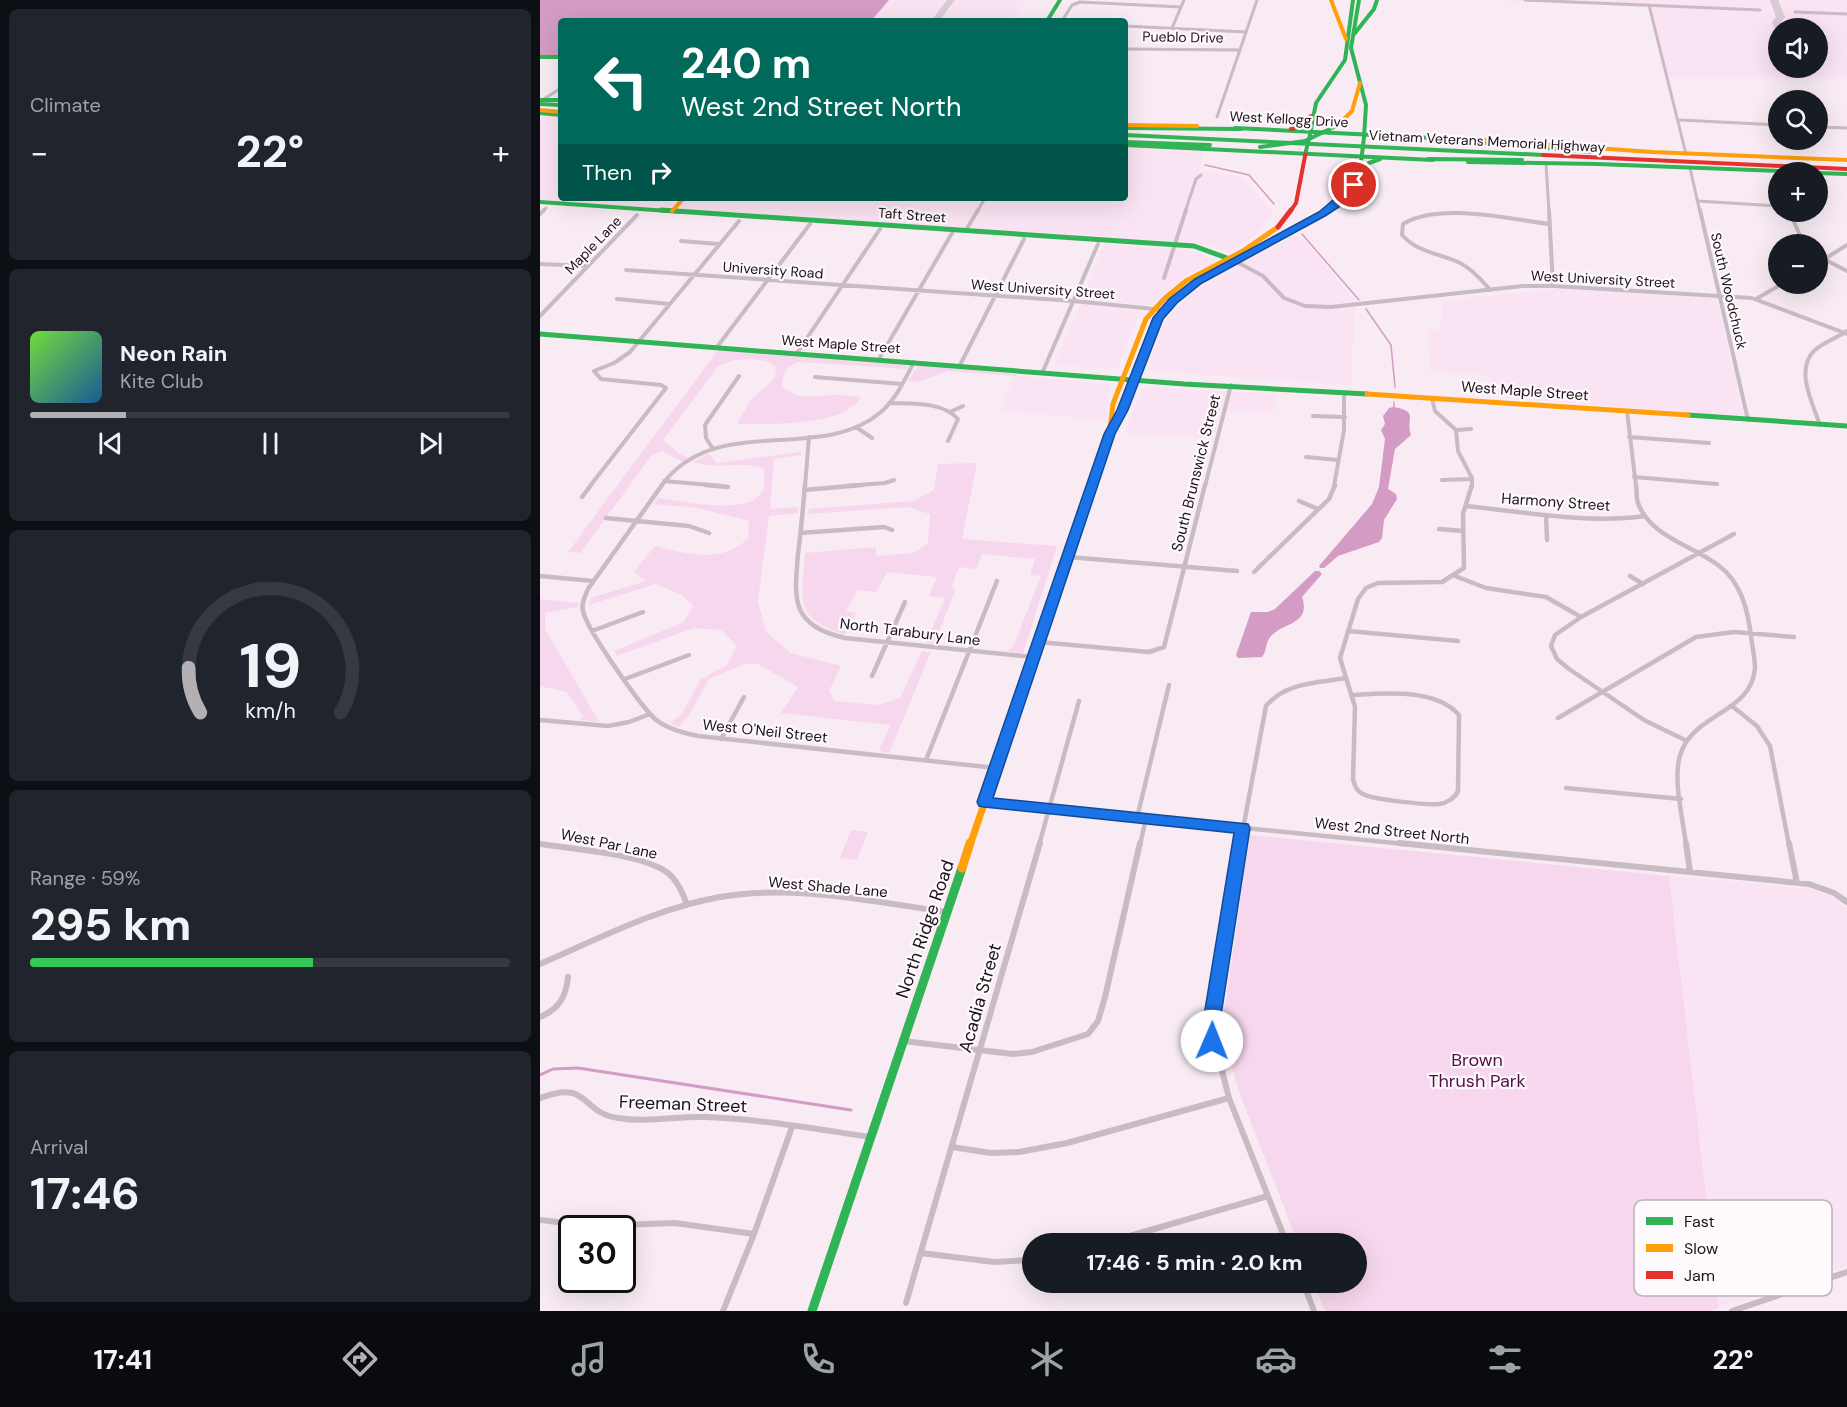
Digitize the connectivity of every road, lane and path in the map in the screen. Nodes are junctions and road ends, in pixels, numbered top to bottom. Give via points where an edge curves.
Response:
1 (1060, 0) edge
2 (1184, 0) edge
3 (1257, 0) edge
4 (1330, 0) edge
5 (1353, 0) edge
6 (1359, 0) edge
7 (1377, 0) edge
8 (1525, 0) edge
9 (1649, 5) junction
10 (1181, 7) junction
11 (1760, 10) dead end
12 (1795, 12) dead end
13 (1847, 14) edge
14 (1049, 18) edge
15 (1064, 18) edge
16 (1128, 26) edge
17 (1172, 28) junction
18 (1246, 32) junction
19 (1353, 35) junction
20 (1347, 42) junction
21 (1128, 49) edge
22 (1240, 50) junction
23 (540, 57) edge
24 (558, 57) edge
25 (1360, 83) junction
26 (558, 90) edge
27 (552, 95) junction
28 (558, 103) edge
29 (541, 105) edge
30 (558, 106) edge
31 (558, 106) edge
32 (1314, 111) junction
33 (1217, 117) dead end
34 (1366, 119) junction
35 (1680, 120) junction
36 (1768, 124) edge
37 (1828, 127) edge
38 (1847, 128) edge
39 (1276, 131) junction
40 (1310, 133) junction
41 (1128, 136) edge
42 (1128, 136) edge
43 (1128, 136) edge
44 (1128, 136) edge
45 (1128, 136) edge
46 (1364, 136) junction
47 (1397, 136) junction
48 (1429, 138) junction
49 (1271, 152) junction
50 (1306, 152) junction
51 (1686, 154) junction
52 (1362, 155) junction
53 (1636, 156) junction
54 (1395, 158) junction
55 (1428, 159) junction
56 (1682, 162) junction
57 (1847, 162) edge
58 (1546, 164) junction
59 (1690, 168) junction
60 (1768, 168) edge
61 (1768, 169) edge
62 (1828, 171) edge
63 (1847, 171) edge
64 (1828, 172) edge
65 (1201, 175) dead end
66 (1359, 175) junction
67 (1302, 176) junction
68 (681, 201) edge
69 (983, 201) edge
70 (1697, 201) junction
71 (540, 202) edge
72 (1768, 205) edge
73 (546, 208) dead end
74 (672, 211) junction
75 (540, 214) edge
76 (637, 215) dead end
77 (739, 221) dead end
78 (810, 224) dead end
79 (1549, 225) junction
80 (880, 229) dead end
81 (966, 230) junction
82 (952, 233) dead end
83 (1024, 239) dead end
84 (681, 241) dead end
85 (719, 244) junction
86 (1098, 244) dead end
87 (1175, 245) junction
88 (1847, 245) edge
89 (1828, 257) edge
90 (1231, 260) junction
91 (1828, 261) edge
92 (540, 264) edge
93 (587, 266) junction
94 (626, 270) dead end
95 (1847, 271) edge
96 (694, 275) junction
97 (1164, 278) dead end
98 (768, 280) junction
99 (843, 285) junction
100 (1553, 286) junction
101 (1490, 290) junction
102 (919, 291) junction
103 (1768, 292) edge
104 (995, 296) junction
105 (1720, 296) junction
106 (617, 299) dead end
107 (1756, 299) junction
108 (1073, 301) junction
109 (670, 303) junction
110 (1156, 309) junction
111 (1165, 310) junction
112 (540, 316) edge
113 (1846, 332) edge
114 (540, 334) edge
115 (638, 341) junction
116 (717, 347) junction
117 (797, 353) junction
118 (879, 359) junction
119 (914, 362) junction
120 (960, 365) junction
121 (1043, 371) junction
122 (739, 376) dead end
123 (814, 377) dead end
124 (1124, 378) junction
125 (1137, 379) junction
126 (902, 384) junction
127 (1231, 385) junction
128 (1344, 392) junction
129 (1432, 398) junction
130 (890, 403) junction
131 (963, 406) dead end
132 (952, 411) junction
133 (1627, 411) junction
134 (1313, 416) dead end
135 (1345, 417) junction
136 (1748, 420) junction
137 (1820, 424) junction
138 (1847, 426) edge
139 (856, 427) junction
140 (1470, 429) dead end
141 (1456, 430) junction
142 (1110, 434) junction
143 (809, 437) junction
144 (1629, 437) junction
145 (872, 438) dead end
146 (948, 441) dead end
147 (1709, 443) dead end
148 (713, 449) junction
149 (1306, 457) dead end
150 (1338, 460) junction
151 (1634, 477) junction
152 (1472, 479) junction
153 (894, 480) dead end
154 (1442, 480) dead end
155 (664, 481) junction
156 (1717, 484) dead end
157 (728, 487) dead end
158 (804, 490) junction
159 (582, 497) dead end
160 (1299, 501) dead end
161 (1466, 507) junction
162 (1318, 509) junction
163 (1546, 514) junction
164 (1645, 516) junction
165 (606, 518) dead end
166 (636, 520) junction
167 (1439, 529) dead end
168 (892, 530) dead end
169 (1463, 531) junction
170 (709, 533) dead end
171 (800, 533) junction
172 (1734, 534) dead end
173 (1547, 540) dead end
174 (1701, 553) junction
175 (1068, 557) junction
176 (1185, 566) junction
177 (1237, 571) dead end
178 (1254, 572) dead end
179 (540, 576) edge
180 (1455, 576) junction
181 (1630, 576) dead end
182 (593, 581) junction
183 (997, 581) dead end
184 (1644, 584) junction
185 (905, 602) dead end
186 (643, 612) dead end
187 (1581, 617) junction
188 (592, 631) junction
189 (1348, 631) junction
190 (1750, 633) junction
191 (1794, 637) dead end
192 (1458, 641) dead end
193 (1039, 642) junction
194 (887, 643) junction
195 (969, 651) junction
196 (689, 655) dead end
197 (1034, 657) junction
198 (872, 676) dead end
199 (1346, 678) junction
200 (625, 679) junction
201 (1169, 685) dead end
202 (1601, 692) junction
203 (1353, 695) junction
204 (744, 697) dead end
205 (1079, 701) dead end
206 (1732, 706) junction
207 (650, 714) junction
208 (1558, 718) dead end
209 (540, 720) edge
210 (721, 739) junction
211 (1686, 740) junction
212 (926, 760) junction
213 (996, 768) junction
214 (1566, 788) dead end
215 (1681, 799) junction
216 (984, 802) junction
217 (1050, 809) junction
218 (1137, 818) junction
219 (1146, 818) junction
220 (1242, 828) junction
221 (540, 844) edge
222 (1690, 872) junction
223 (1797, 883) junction
224 (1847, 902) edge
225 (687, 905) junction
226 (947, 912) junction
227 (540, 964) edge
228 (568, 977) dead end
229 (540, 1017) edge
230 (903, 1041) junction
231 (980, 1051) junction
232 (540, 1098) edge
233 (1229, 1098) junction
234 (792, 1126) junction
235 (870, 1137) junction
236 (952, 1147) junction
237 (1268, 1196) junction
238 (540, 1220) edge
239 (1140, 1233) edge
240 (1283, 1233) edge
241 (754, 1234) junction
242 (921, 1253) junction
243 (1022, 1261) edge
244 (1847, 1272) edge
245 (1832, 1277) edge
246 (1307, 1293) edge
247 (1776, 1296) edge
248 (906, 1303) dead end
249 (723, 1311) edge
250 (812, 1311) edge
251 (1314, 1311) edge
252 (1732, 1311) edge

1 - 14 main road
2 - 10 street
3 - 18 street
4 - 20 main road
5 - 20 main road
6 - 19 main road
7 - 19 main road
8 - 9 street
9 - 11 street
9 - 35 street
10 - 15 street via 1080,2
10 - 17 street
12 - 13 street
16 - 17 street
17 - 18 street
18 - 22 street
19 - 25 main road via 1351,48
20 - 32 main road via 1345,60
21 - 22 street, Pueblo Drive
22 - 33 street
23 - 24 main road
25 - 34 main road
25 - 41 main road, bridge via 1354,111 1338,125 1305,141 1260,147
26 - 27 street
27 - 28 main road
27 - 29 street
29 - 30 main road
29 - 31 main road
32 - 39 main road via 1304,125
32 - 40 main road
34 - 46 main road
34 - 47 main road via 1374,130
35 - 36 street
35 - 51 street
37 - 38 street
39 - 40 main road, West Kellogg Drive
39 - 42 main road, West Kellogg Drive via 1240,129
40 - 46 main road, West Kellogg Drive
40 - 50 main road, bridge
43 - 49 main road via 1204,149
44 - 53 main road, Vietnam Veterans Memorial Highway
45 - 56 main road, Vietnam Veterans Memorial Highway
46 - 47 main road, West Kellogg Drive
46 - 52 main road, bridge
47 - 48 main road, West Kellogg Drive
48 - 51 main road, West Kellogg Drive
48 - 53 main road
49 - 50 main road
49 - 67 main road via 1296,159
50 - 52 main road
50 - 67 main road
51 - 57 main road, West Kellogg Drive
52 - 54 main road
52 - 66 main road
53 - 57 main road, Vietnam Veterans Memorial Highway
54 - 55 main road
54 - 66 main road via 1369,163
55 - 56 main road
55 - 58 main road
56 - 60 main road, Vietnam Veterans Memorial Highway
58 - 59 main road
58 - 79 street
59 - 61 main road
59 - 70 street, South Woodchuck
62 - 63 main road
63 - 64 main road
65 - 87 street via 1196,179
66 - 90 main road via 1335,205 1306,224
67 - 90 main road via 1296,202 1280,226
68 - 74 main road
69 - 81 street
70 - 72 street
70 - 105 street, South Woodchuck
71 - 74 main road, Taft Street
73 - 75 street
74 - 81 main road, Taft Street
76 - 93 street, Maple Lane
77 - 85 street
78 - 98 street
79 - 100 street
79 - 101 street via 1452,213 1416,216 1401,227 1405,239 1466,266
80 - 99 street
81 - 87 main road, Taft Street
82 - 102 street
83 - 104 street
84 - 85 street
85 - 96 street
86 - 108 street
87 - 90 main road, Taft Street via 1198,247
87 - 97 street
88 - 89 street
90 - 101 street, West University Street via 1263,276 1283,297 1305,306 1331,308
90 - 110 main road via 1186,281
90 - 111 main road via 1198,281
91 - 95 street
92 - 93 street
93 - 112 street, Maple Lane
94 - 96 street, University Road
96 - 98 street, University Road
96 - 109 street
98 - 99 street, University Road
98 - 116 street
99 - 102 street, University Road
99 - 117 street
100 - 101 street, West University Street
100 - 105 street, West University Street
102 - 104 street, West University Street
102 - 118 street
103 - 107 street
104 - 108 street, West University Street
104 - 120 street
105 - 107 street, West University Street
105 - 136 street, South Woodchuck
106 - 109 street
107 - 113 street, West University Street
108 - 110 street, West University Street
108 - 121 street
109 - 115 street
110 - 111 street, West University Street
110 - 124 main road via 1146,319
111 - 125 main road via 1155,325
113 - 137 street via 1814,351 1804,368
114 - 115 main road, West Maple Street
115 - 116 main road, West Maple Street
115 - 159 street via 614,363 594,371 596,375 601,379 666,388
116 - 117 main road, West Maple Street
117 - 118 main road, West Maple Street
118 - 119 main road, West Maple Street
119 - 120 main road, West Maple Street
119 - 126 street
120 - 121 main road, West Maple Street
121 - 124 main road, West Maple Street
122 - 148 street via 705,424 703,433
123 - 126 street
124 - 125 main road, West Maple Street
124 - 142 main road via 1113,404
125 - 127 main road, West Maple Street
125 - 142 main road
126 - 130 street
127 - 128 main road, West Maple Street
127 - 176 street, South Brunswick Street
128 - 129 main road, West Maple Street
128 - 135 street
129 - 133 main road, West Maple Street
129 - 141 street via 1435,411
130 - 132 street
130 - 139 street
131 - 132 street
132 - 146 street via 958,418
133 - 136 main road, West Maple Street
133 - 144 street
134 - 135 street
135 - 150 street
136 - 137 main road, West Maple Street
137 - 138 main road, West Maple Street
139 - 143 street
139 - 145 street
140 - 141 street
141 - 152 street via 1458,451
142 - 175 main road, North Ridge Road
143 - 148 street via 739,442
143 - 158 street, North Tarabury Lane
144 - 147 street
144 - 151 street
148 - 155 street via 682,464
149 - 150 street
150 - 162 street via 1335,485 1329,499
151 - 156 street
151 - 164 street
152 - 154 street
152 - 161 street
153 - 158 street
155 - 157 street
155 - 166 street
158 - 171 street, North Tarabury Lane
160 - 162 street
161 - 163 street, Harmony Street
161 - 169 street
162 - 178 street
163 - 164 street, Harmony Street via 1608,519
163 - 173 street
164 - 174 street
165 - 166 street
166 - 170 street via 689,526
166 - 182 street
167 - 169 street
168 - 171 street via 884,527
169 - 180 street via 1464,568
171 - 194 street, North Tarabury Lane via 795,593 803,616 817,629 836,636
172 - 174 street
174 - 184 street
174 - 190 street via 1718,564 1736,585
175 - 176 street
175 - 193 main road, North Ridge Road
176 - 177 street
176 - 193 street, South Brunswick Street via 1160,650
179 - 182 street
180 - 187 street via 1474,587 1548,597
180 - 189 street via 1442,582 1389,581 1368,587 1358,599
181 - 184 street
182 - 188 street via 583,601 583,612
183 - 195 street
184 - 187 street
185 - 194 street
186 - 188 street
187 - 202 street via 1555,635 1551,646 1564,665
188 - 200 street
189 - 192 street
189 - 199 street via 1340,658
190 - 191 street
190 - 202 street via 1722,632 1696,638
190 - 206 street via 1755,678 1746,695
193 - 197 main road, North Ridge Road
194 - 195 street, North Tarabury Lane
194 - 198 street
195 - 197 street, North Tarabury Lane
195 - 212 street
196 - 200 street
197 - 213 main road, North Ridge Road
199 - 203 street
199 - 220 street via 1289,689 1269,701
200 - 207 street
201 - 218 street
202 - 208 street
202 - 211 street via 1644,720
203 - 203 street via 1436,700 1457,709 1455,797 1441,804 1362,794 1355,788
204 - 210 street
205 - 217 street, Acadia Street
206 - 211 street via 1695,729
206 - 223 street via 1757,726 1770,746
207 - 209 street via 608,726
207 - 210 street, West O'Neil Street via 684,734
210 - 212 street, West O'Neil Street
211 - 215 street via 1677,759
212 - 213 street, West O'Neil Street
213 - 216 main road, North Ridge Road
214 - 215 street
215 - 222 street
216 - 217 street, West 2nd Street North
216 - 226 main road, North Ridge Road
217 - 218 street, West 2nd Street North
217 - 231 street, Acadia Street
218 - 219 street, West 2nd Street North
219 - 220 street, West 2nd Street North
219 - 231 street via 1098,1021 1088,1034 1062,1044 1013,1054
220 - 222 street, West 2nd Street North
220 - 233 street via 1211,1028
221 - 225 street, West Par Lane via 658,866 677,882
222 - 223 street, West 2nd Street North
223 - 224 street, West 2nd Street North via 1823,888
225 - 226 street, West Shade Lane via 741,894 782,893
225 - 227 street, West Shade Lane
226 - 230 main road, North Ridge Road
228 - 229 street via 567,994 557,1008
230 - 231 street
230 - 235 main road, North Ridge Road
231 - 236 street, Acadia Street
232 - 234 street, Freeman Street via 561,1090 573,1091 600,1112 619,1118 708,1117
233 - 236 street via 1067,1143 1019,1152 991,1153
233 - 237 street
234 - 235 street, Freeman Street
234 - 241 street
235 - 250 main road, North Ridge Road
236 - 242 street, Acadia Street
237 - 239 street
237 - 240 street
238 - 241 street via 600,1227 675,1223
241 - 249 street
242 - 243 street via 994,1262
242 - 248 street, Acadia Street
244 - 245 street
246 - 251 street
247 - 252 street

